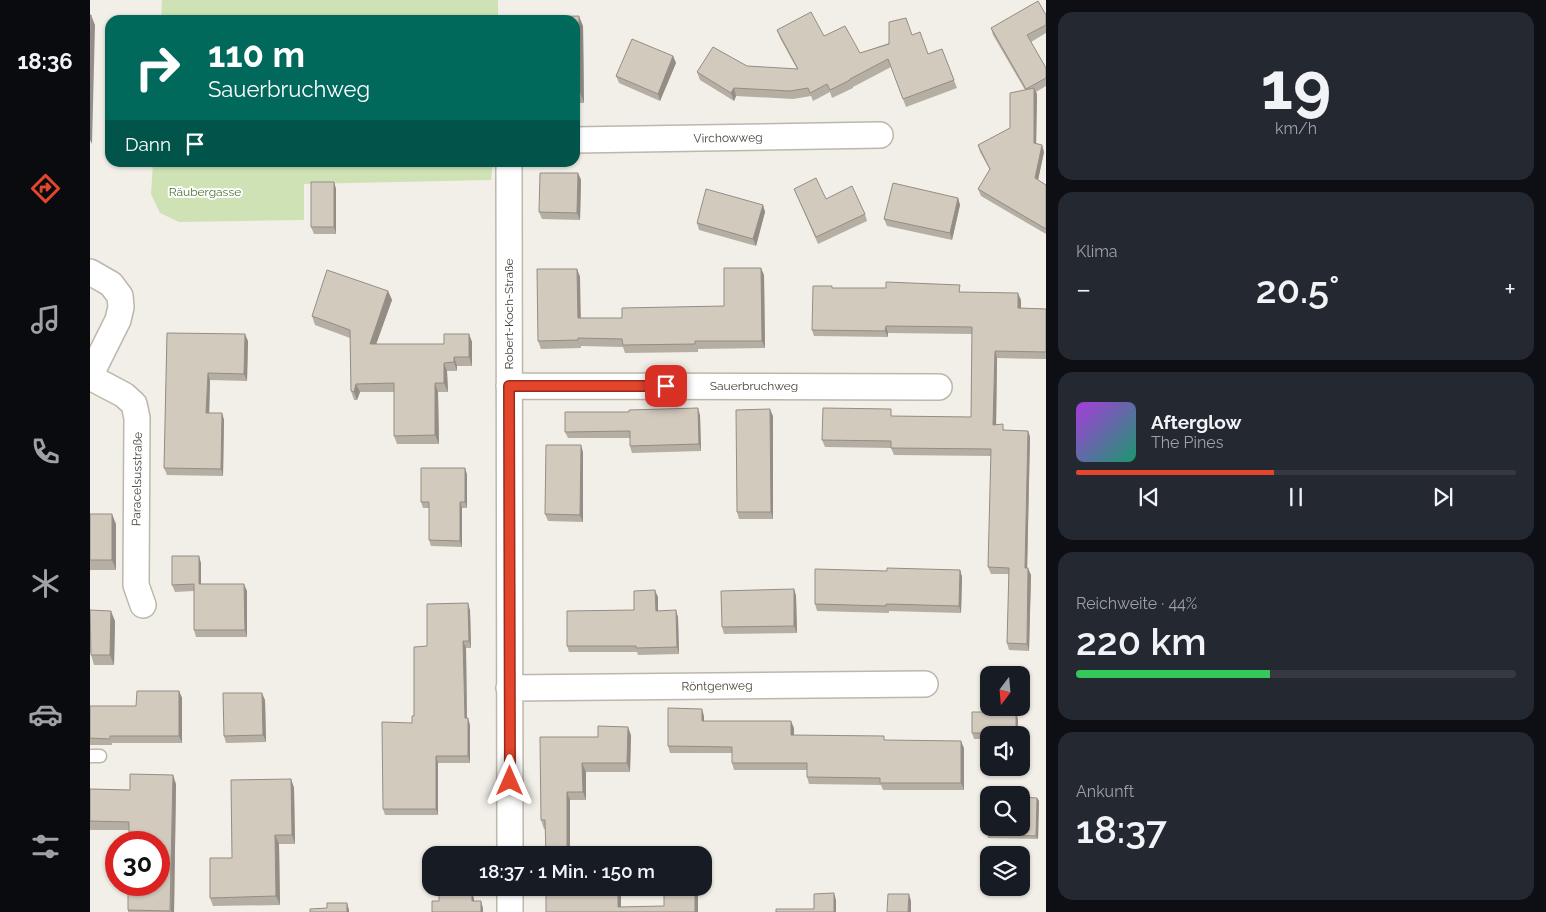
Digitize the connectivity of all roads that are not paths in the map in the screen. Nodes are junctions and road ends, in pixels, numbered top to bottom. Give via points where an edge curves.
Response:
1 (880, 135) dead end
2 (580, 140) edge
3 (509, 167) edge
4 (90, 272) edge
5 (90, 376) edge
6 (509, 386) junction
7 (939, 387) dead end
8 (143, 605) dead end
9 (924, 684) dead end
10 (510, 688) junction
11 (510, 846) edge
12 (510, 896) edge
13 (510, 912) edge

1 - 2 street, Virchowweg
3 - 6 street, Robert-Koch-Straße
4 - 5 street, Paracelsusstraße via 111,284 120,296 121,306 118,320
5 - 8 street, Paracelsusstraße via 134,404 137,418 136,585
6 - 7 street, Sauerbruchweg
6 - 10 street, Robert-Koch-Straße
9 - 10 street, Röntgenweg
10 - 11 street, Robert-Koch-Straße
12 - 13 street

